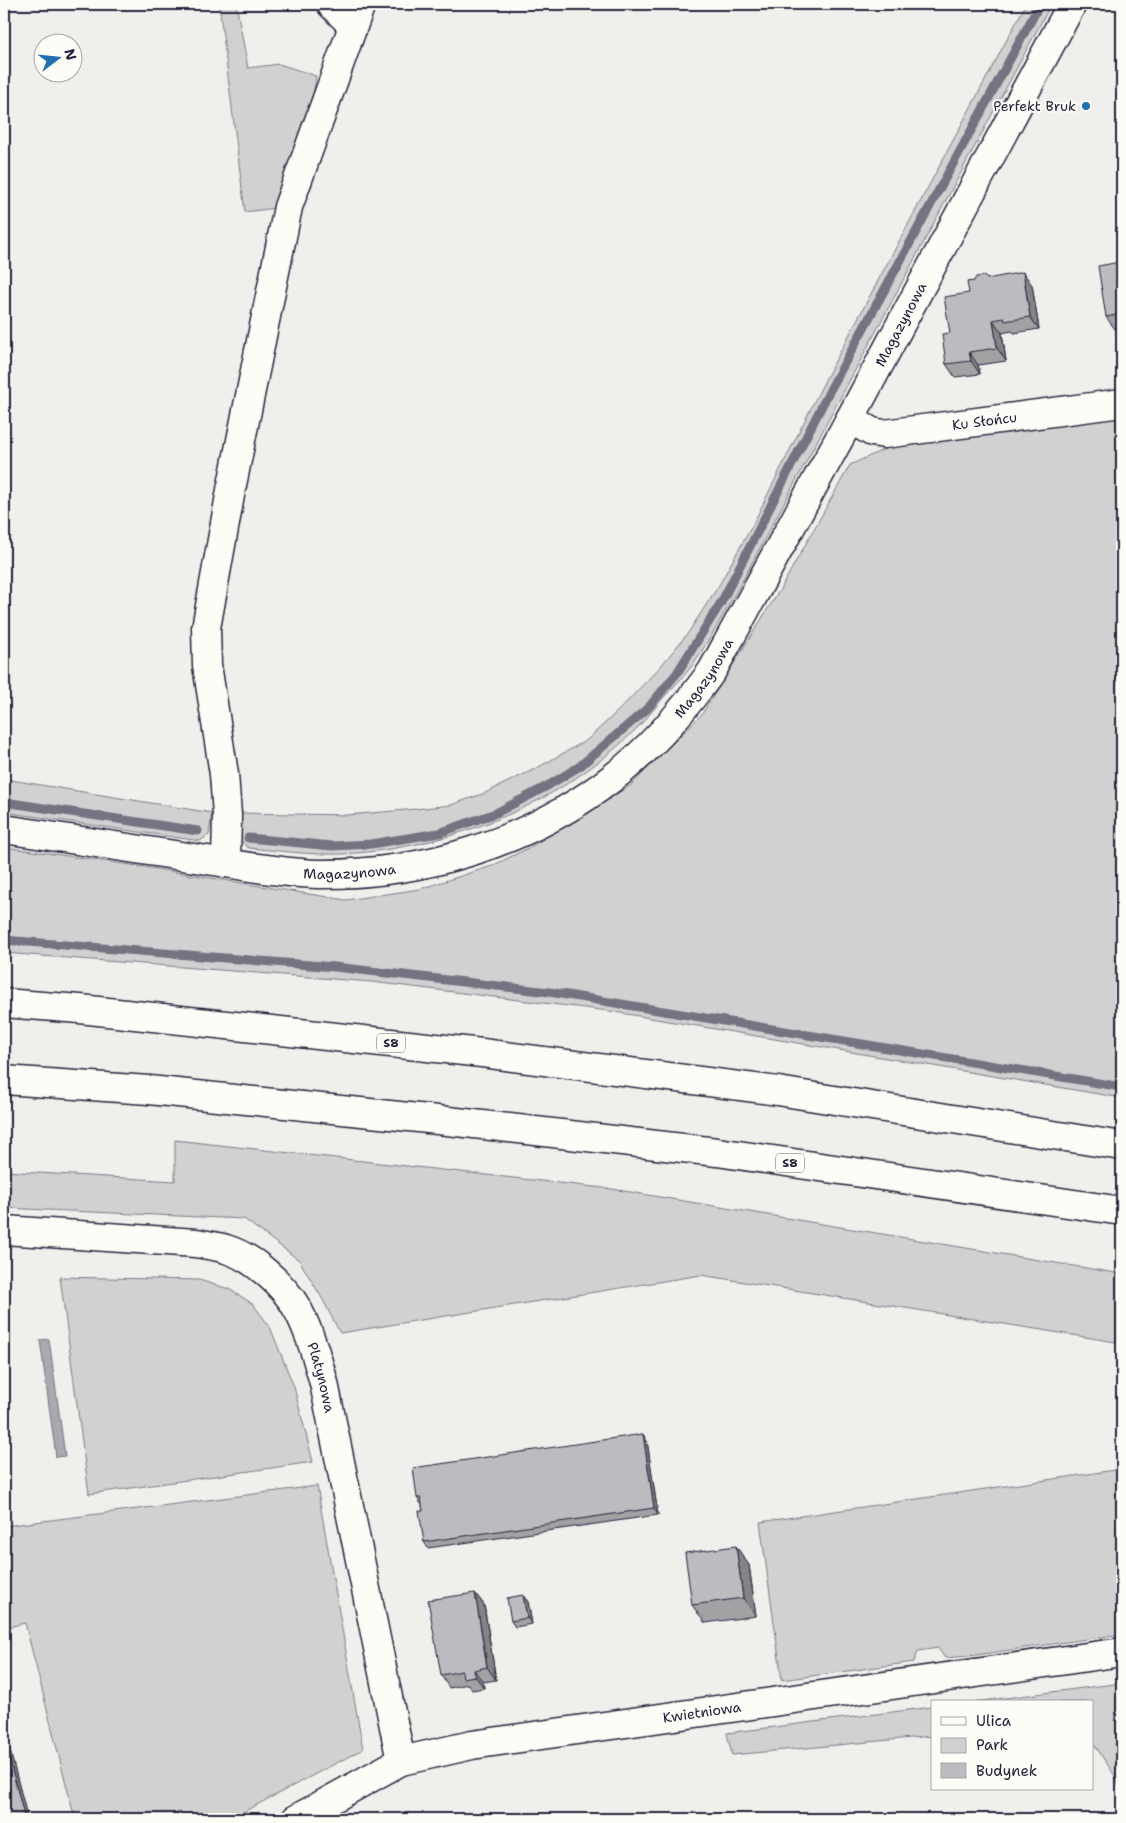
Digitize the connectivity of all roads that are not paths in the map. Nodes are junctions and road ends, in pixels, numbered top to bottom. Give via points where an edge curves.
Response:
1 (331, 4) edge
2 (1072, 4) edge
3 (357, 14) edge
4 (1122, 402) edge
5 (850, 419) junction
6 (4, 829) edge
7 (226, 863) junction
8 (4, 1003) edge
9 (4, 1080) edge
10 (1122, 1146) edge
11 (1122, 1211) edge
12 (4, 1230) edge
13 (1122, 1652) edge
14 (401, 1761) junction
15 (296, 1819) edge

1 - 3 main road
2 - 5 main road, Magazynowa
3 - 7 main road via 288,207 206,628 207,665 224,774
4 - 5 main road, Ku Słońcu via 884,434 872,432
5 - 7 main road, Magazynowa via 712,671 667,728 612,779 523,832 426,863 385,870 317,874
6 - 7 main road, Magazynowa
8 - 10 main road, S8 via 482,1052 778,1091
9 - 11 main road, S8 via 149,1090 717,1152
12 - 14 main road, Platynowa via 196,1243 227,1249 254,1263 278,1283 298,1309 324,1383
13 - 14 main road, Kwietniowa via 472,1745
14 - 15 main road, Kwietniowa

